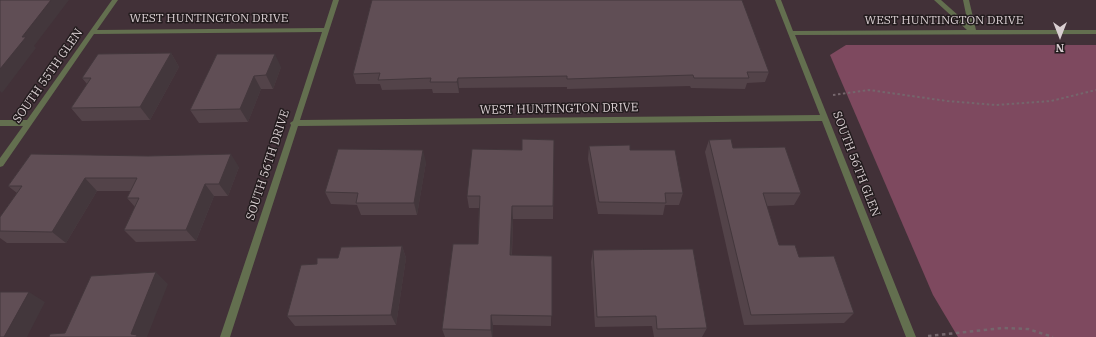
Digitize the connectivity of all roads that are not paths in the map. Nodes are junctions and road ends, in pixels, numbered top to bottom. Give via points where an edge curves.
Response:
1 (115, 0) edge
2 (336, 0) edge
3 (778, 0) edge
4 (937, 0) edge
5 (966, 0) edge
6 (325, 30) junction
7 (92, 32) junction
8 (973, 32) junction
9 (1096, 32) edge
10 (791, 33) junction
11 (825, 118) junction
12 (0, 123) edge
13 (29, 123) junction
14 (294, 123) junction
15 (0, 164) edge
16 (225, 337) edge
17 (911, 337) edge

1 - 7 street, SOUTH 55TH GLEN
2 - 6 street, SOUTH 56TH DRIVE
3 - 10 street, SOUTH 56TH GLEN
4 - 8 street
5 - 8 street
6 - 7 street, WEST HUNTINGTON DRIVE
6 - 14 street, SOUTH 56TH DRIVE
7 - 13 street, SOUTH 55TH GLEN
8 - 9 street, WEST HUNTINGTON DRIVE
8 - 10 street, WEST HUNTINGTON DRIVE
10 - 11 street, SOUTH 56TH GLEN
11 - 14 street, WEST HUNTINGTON DRIVE
11 - 17 street, SOUTH 56TH GLEN
12 - 13 street
13 - 15 street, SOUTH 55TH GLEN
14 - 16 street, SOUTH 56TH DRIVE

